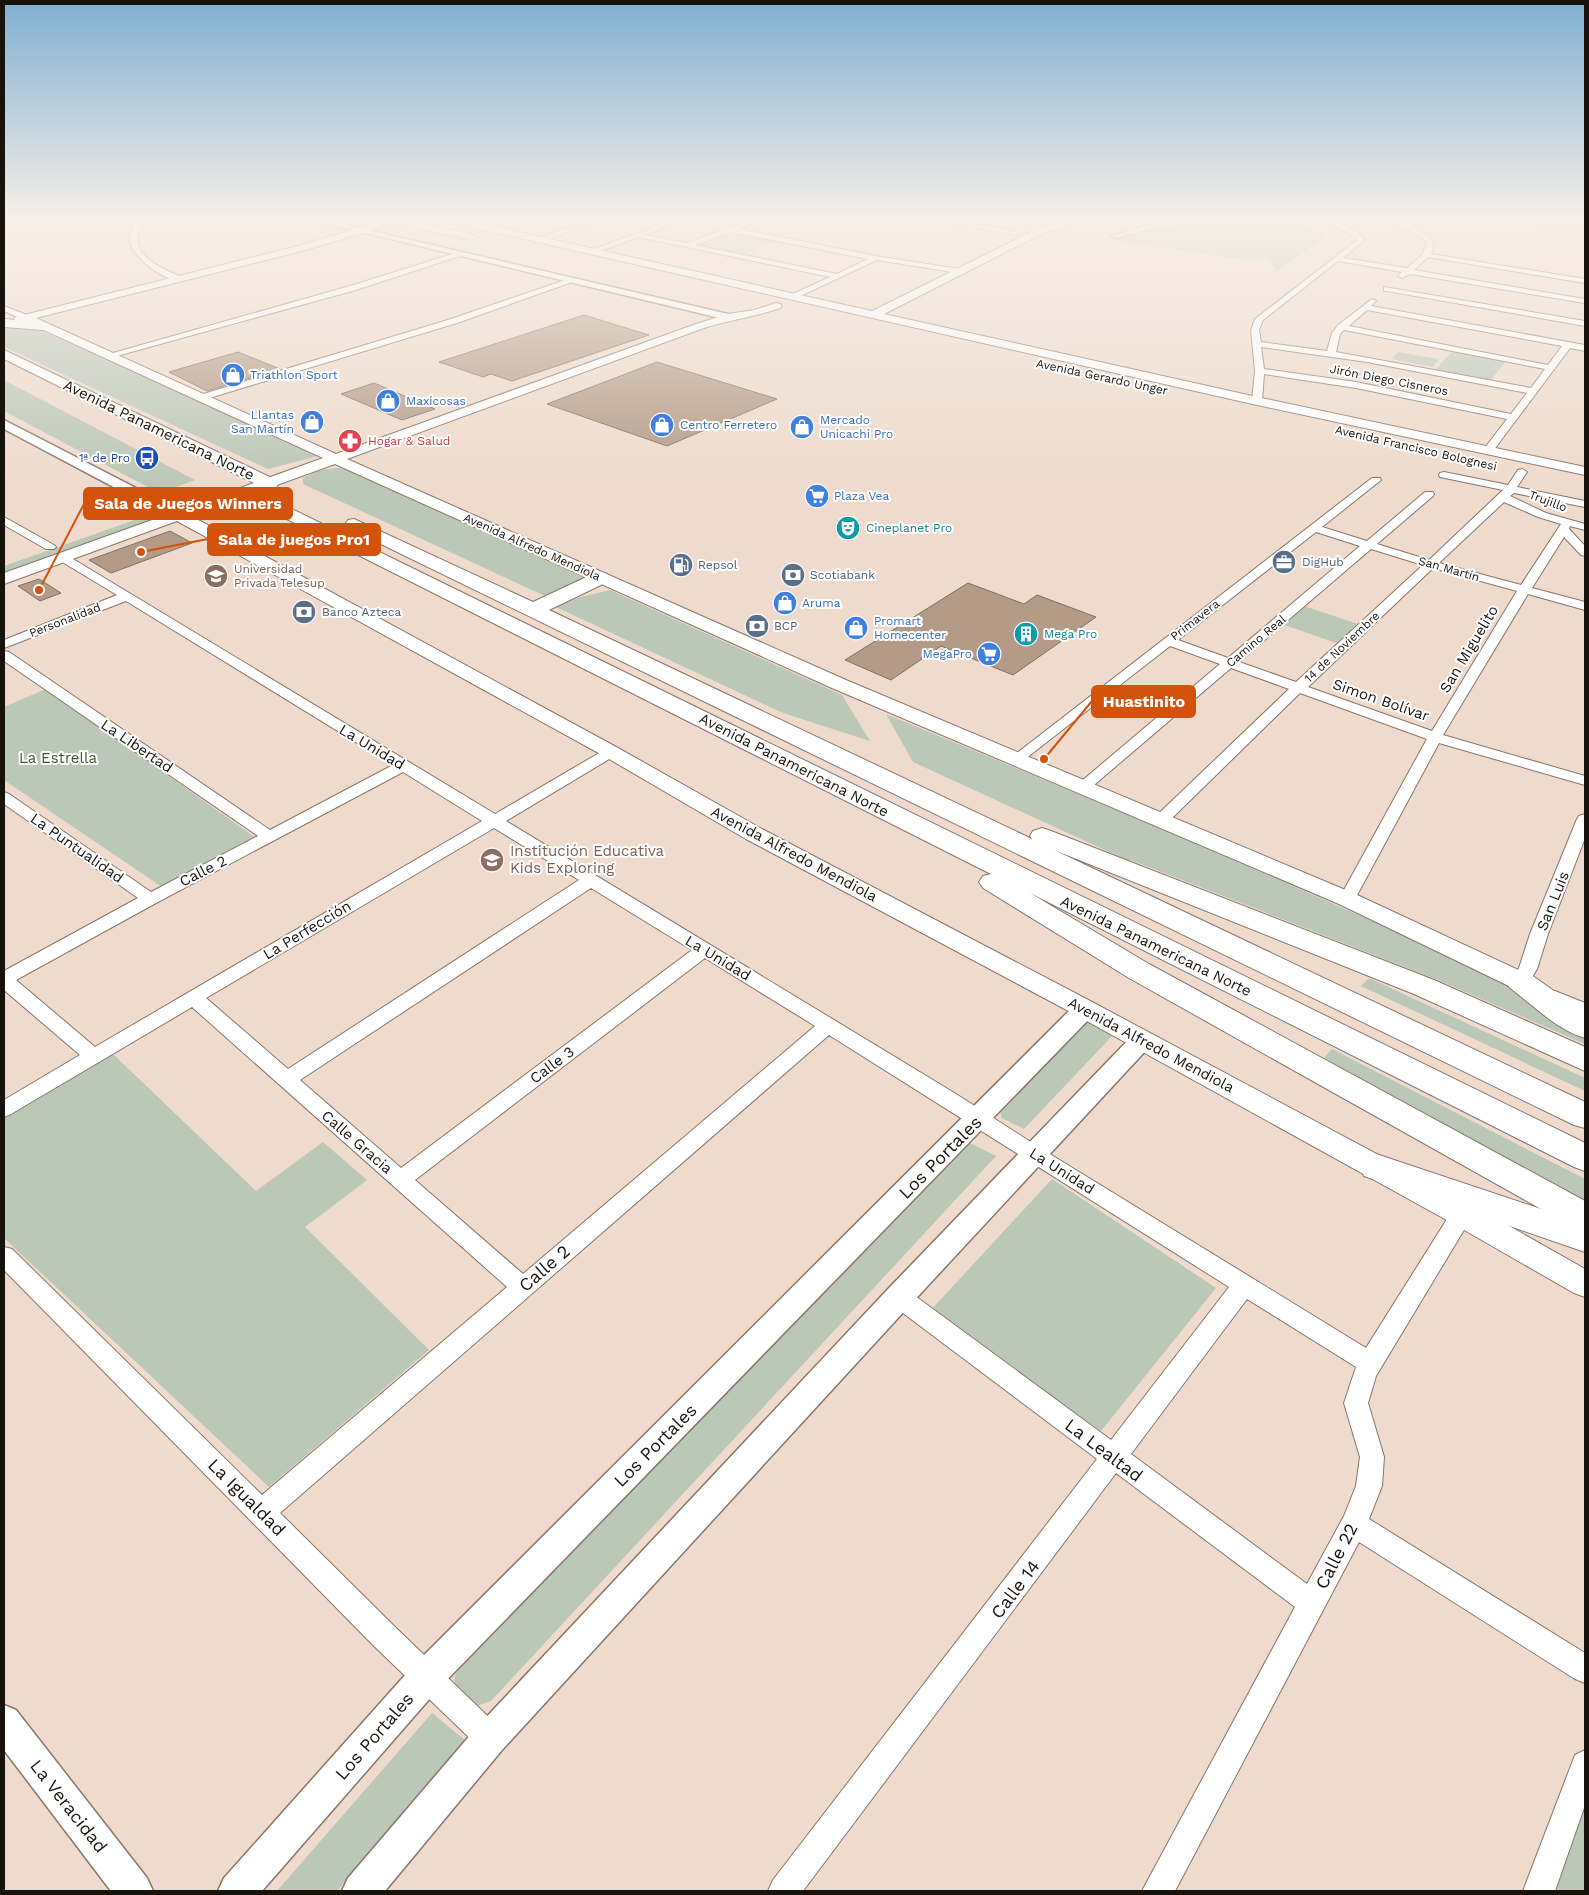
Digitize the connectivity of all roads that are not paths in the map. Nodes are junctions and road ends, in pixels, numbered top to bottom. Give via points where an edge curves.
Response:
1 (5, 308) edge
2 (59, 308) edge
3 (279, 308) edge
4 (491, 308) edge
5 (691, 308) edge
6 (743, 308) edge
7 (770, 308) edge
8 (851, 308) edge
9 (861, 308) edge
10 (886, 308) edge
11 (1271, 308) edge
12 (1362, 308) edge
13 (1372, 308) edge
14 (1503, 308) edge
15 (858, 310) junction
16 (875, 314) junction
17 (24, 317) junction
18 (728, 317) junction
19 (1584, 322) edge
20 (6, 323) edge
21 (857, 324) dead end
22 (43, 326) junction
23 (1342, 327) junction
24 (1257, 344) junction
25 (1568, 345) junction
26 (1585, 348) edge
27 (4, 354) edge
28 (1331, 354) junction
29 (110, 355) junction
30 (1551, 368) junction
31 (4, 370) edge
32 (1260, 371) junction
33 (1533, 391) junction
34 (203, 397) junction
35 (1252, 405) junction
36 (92, 414) dead end
37 (1513, 418) junction
38 (4, 424) edge
39 (1489, 449) junction
40 (334, 458) junction
41 (1492, 465) dead end
42 (1516, 470) joint
43 (1585, 471) edge
44 (1444, 475) dead end
45 (1540, 476) dead end
46 (1376, 480) dead end
47 (243, 483) junction
48 (270, 484) junction
49 (287, 491) dead end
50 (1506, 493) junction
51 (1429, 494) dead end
52 (1585, 504) edge
53 (170, 511) junction
54 (338, 516) dead end
55 (4, 520) edge
56 (1565, 526) junction
57 (1585, 527) edge
58 (1314, 528) junction
59 (1370, 545) junction
60 (57, 552) junction
61 (1585, 553) edge
62 (4, 563) edge
63 (1430, 564) junction
64 (600, 578) junction
65 (4, 579) edge
66 (1524, 590) junction
67 (127, 596) junction
68 (1585, 606) edge
69 (535, 609) junction
70 (1168, 641) junction
71 (4, 644) edge
72 (4, 656) edge
73 (1229, 663) junction
74 (1298, 688) junction
75 (1436, 737) junction
76 (611, 752) junction
77 (1015, 760) junction
78 (403, 766) junction
79 (1585, 781) edge
80 (1082, 788) junction
81 (4, 798) edge
82 (950, 810) junction
83 (1585, 819) edge
84 (493, 820) junction
85 (1160, 821) junction
86 (908, 822) junction
87 (270, 837) junction
88 (591, 880) junction
89 (150, 899) junction
90 (1347, 899) junction
91 (704, 950) junction
92 (4, 979) edge
93 (1520, 981) junction
94 (193, 997) junction
95 (1085, 1009) junction
96 (1585, 1011) edge
97 (828, 1025) junction
98 (1585, 1027) edge
99 (1142, 1040) junction
100 (93, 1056) junction
101 (1585, 1060) edge
102 (286, 1080) junction
103 (4, 1109) edge
104 (1585, 1116) edge
105 (979, 1118) junction
106 (1033, 1154) junction
107 (1585, 1158) edge
108 (1376, 1167) junction
109 (400, 1180) junction
110 (1462, 1214) junction
111 (1585, 1217) edge
112 (1585, 1238) edge
113 (4, 1257) edge
114 (1585, 1284) edge
115 (1244, 1285) junction
116 (522, 1287) junction
117 (898, 1297) junction
118 (1370, 1363) junction
119 (1114, 1458) junction
120 (262, 1512) junction
121 (1354, 1524) junction
122 (1311, 1603) junction
123 (1585, 1669) edge
124 (427, 1676) junction
125 (5, 1727) edge
126 (490, 1738) junction
127 (1585, 1765) edge
128 (134, 1891) edge
129 (237, 1891) edge
130 (361, 1891) edge
131 (784, 1891) edge
132 (1158, 1891) edge
133 (1539, 1891) edge

1 - 17 street, Avenida Alfredo Mendiola
2 - 17 main road
3 - 29 street
4 - 34 street
5 - 18 street
6 - 18 main road
7 - 18 main road via 756,314
8 - 15 main road, Avenida Gerardo Unger
9 - 15 main road
10 - 16 main road
11 - 24 street via 1262,315 1255,330
12 - 23 street
13 - 25 street
14 - 19 street
15 - 16 main road, Avenida Gerardo Unger
16 - 35 main road, Avenida Gerardo Unger
17 - 20 main road
17 - 22 main road, Avenida Alfredo Mendiola
18 - 40 main road
20 - 22 highway
21 - 35 main road, Avenida Gerardo Unger
22 - 29 main road, Avenida Alfredo Mendiola
23 - 28 street via 1336,333
23 - 30 street
24 - 28 street
24 - 32 street
25 - 26 street
25 - 30 street
27 - 47 highway, Avenida Panamericana Norte
28 - 33 street
29 - 34 main road, Avenida Alfredo Mendiola
30 - 33 street
31 - 36 highway, Avenida Panamericana Norte
32 - 35 street
32 - 37 street, Jirón Diego Cisneros via 1356,385
33 - 37 street
34 - 40 main road, Avenida Alfredo Mendiola
35 - 39 main road, Avenida Gerardo Unger via 1314,412
35 - 41 main road, Avenida Francisco Bolognesi
37 - 39 street
38 - 53 street, Avenida Alfredo Mendiola
39 - 43 main road, Avenida Gerardo Unger
40 - 47 main road
40 - 48 main road
40 - 64 main road, Avenida Alfredo Mendiola
42 - 45 main road
42 - 50 street, 14 de Noviembre
44 - 50 street
46 - 58 street, Primavera
47 - 48 highway, Avenida Panamericana Norte
47 - 53 main road
47 - 86 highway, Avenida Panamericana Norte
48 - 49 highway, Avenida Panamericana Norte
50 - 52 street
50 - 56 street, Trujillo
50 - 63 street, 14 de Noviembre
51 - 59 street, Camino Real
53 - 60 main road
53 - 76 main road, Avenida Alfredo Mendiola
54 - 69 highway, Avenida Panamericana Norte
55 - 60 street, La Unidad
56 - 57 street, Trujillo
56 - 61 street
56 - 66 street, San Miguelito
58 - 59 street, San Martín
58 - 70 street, Primavera
59 - 63 street, San Martín
59 - 73 street, Camino Real
60 - 62 main road
60 - 65 main road
60 - 67 street, La Unidad
63 - 66 street, San Martín
63 - 74 street, 14 de Noviembre
64 - 69 highway
64 - 77 main road, Avenida Alfredo Mendiola
66 - 68 street, San Martín
66 - 75 street, San Miguelito
67 - 71 street, Personalidad
67 - 78 street, La Unidad
69 - 82 highway, Avenida Panamericana Norte
70 - 73 street, Simon Bolívar
70 - 77 street, Primavera
72 - 87 street, La Libertad
73 - 74 street, Simon Bolívar
73 - 80 street, Camino Real
74 - 75 street, Simon Bolívar
74 - 85 street, 14 de Noviembre
75 - 79 street, Simon Bolívar
75 - 90 street, San Miguelito
76 - 84 street, La Perfección
76 - 95 main road, Avenida Alfredo Mendiola via 763,839
77 - 80 main road, Avenida Alfredo Mendiola
78 - 84 street, La Unidad
78 - 87 street, Calle 2
80 - 85 main road, Avenida Alfredo Mendiola
81 - 89 street, La Puntualidad
82 - 101 highway via 1011,824 1320,945 1424,987
82 - 104 highway, Avenida Panamericana Norte
83 - 93 street, San Luis via 1528,969
84 - 88 street, La Unidad
84 - 94 street, La Perfección
85 - 90 main road, Avenida Alfredo Mendiola
86 - 107 highway, Avenida Panamericana Norte
86 - 111 highway via 976,872 1139,971
87 - 89 street, Calle 2
88 - 91 street, La Unidad
88 - 102 street
89 - 92 street, Calle 2
90 - 93 main road, Avenida Alfredo Mendiola
91 - 97 street, La Unidad
91 - 109 street, Calle 3
92 - 100 street
93 - 96 street, Avenida Alfredo Mendiola
93 - 98 highway
94 - 100 street, La Perfección
94 - 102 street, Calle Gracia
95 - 99 main road, Avenida Alfredo Mendiola
95 - 105 street, Los Portales
97 - 105 street, La Unidad
97 - 116 street, Calle 2
99 - 106 street
99 - 108 main road, Avenida Alfredo Mendiola
100 - 103 street, La Perfección
102 - 109 street, Calle Gracia
105 - 106 street, La Unidad
105 - 124 street, Los Portales
106 - 115 street, La Unidad
106 - 117 street
108 - 110 main road, Avenida Alfredo Mendiola
108 - 112 highway
109 - 116 street, Calle Gracia
110 - 114 main road, Avenida Alfredo Mendiola
110 - 118 street, Calle 22
113 - 120 street, La Igualdad
115 - 118 street, La Unidad
115 - 119 street, Calle 14
116 - 120 street, Calle 2
117 - 119 street, La Lealtad
117 - 126 street
118 - 121 street, Calle 22 via 1356,1403 1372,1457 1369,1486
119 - 122 street, La Lealtad
119 - 131 street, Calle 14
120 - 124 street, La Igualdad
121 - 122 street, Calle 22
121 - 123 street
122 - 132 street, Calle 22
124 - 126 street, La Igualdad
124 - 129 street, Los Portales
125 - 128 street, La Veracidad
126 - 130 street
127 - 133 street

